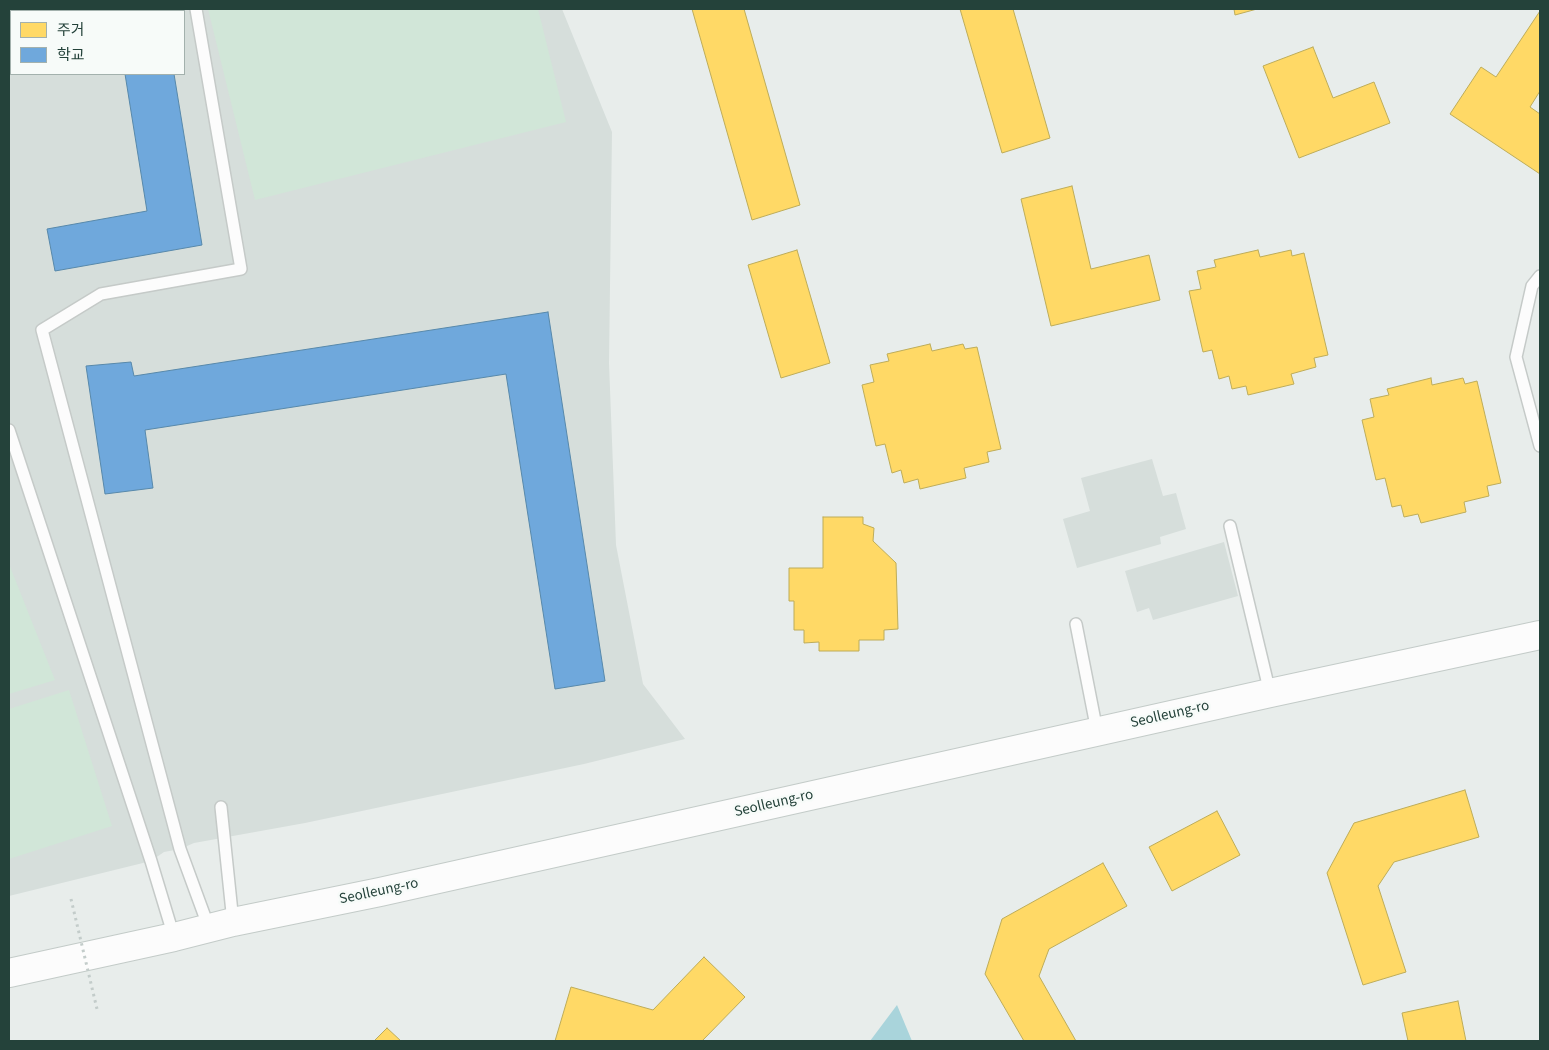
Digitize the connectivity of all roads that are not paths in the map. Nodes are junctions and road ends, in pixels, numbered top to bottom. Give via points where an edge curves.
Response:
1 (196, 9) edge
2 (1540, 276) edge
3 (9, 430) edge
4 (1540, 446) edge
5 (1230, 526) dead end
6 (1076, 624) dead end
7 (1540, 634) edge
8 (1270, 693) junction
9 (1097, 732) junction
10 (221, 807) dead end
11 (221, 925) junction
12 (174, 936) junction
13 (9, 973) edge

1 - 11 lane via 240,269 102,294 42,330 180,849
2 - 4 lane via 1532,286 1516,357
3 - 12 lane
5 - 8 lane
6 - 9 lane
7 - 8 main road, Seolleung-ro
8 - 9 main road, Seolleung-ro
9 - 11 main road, Seolleung-ro
10 - 11 lane
11 - 12 main road, Seolleung-ro
12 - 13 main road, Seolleung-ro

